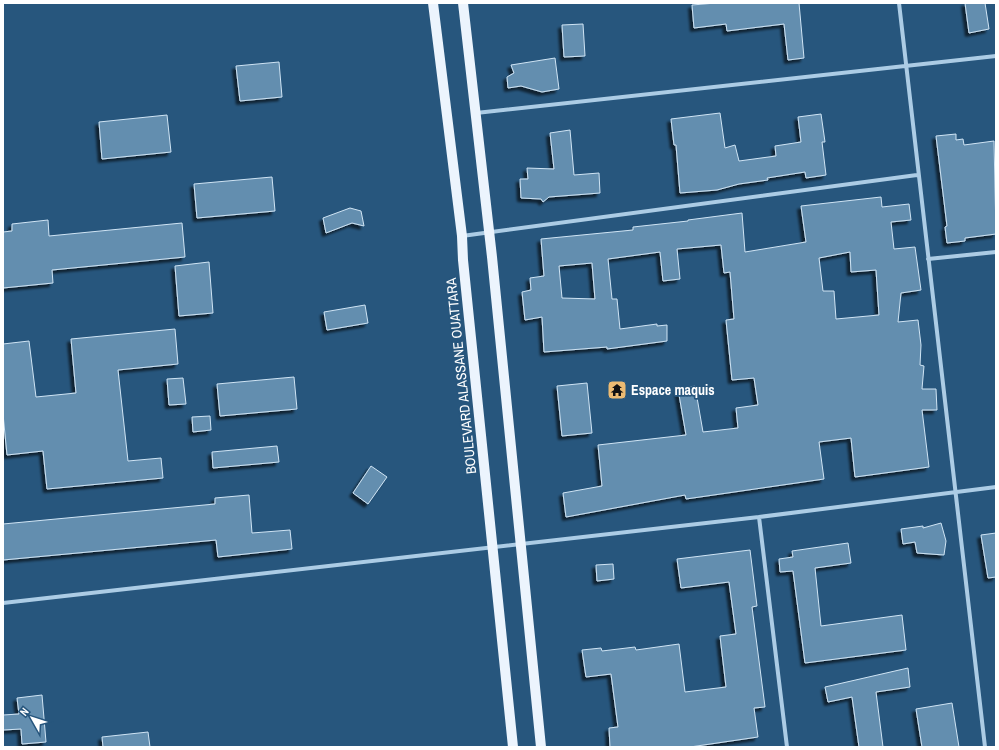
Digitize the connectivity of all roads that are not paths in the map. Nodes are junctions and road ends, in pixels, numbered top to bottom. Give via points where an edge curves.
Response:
1 (433, 3) edge
2 (463, 3) edge
3 (899, 3) edge
4 (996, 56) edge
5 (906, 66) junction
6 (476, 113) junction
7 (917, 175) junction
8 (489, 232) junction
9 (462, 236) junction
10 (996, 252) edge
11 (928, 259) junction
12 (996, 487) edge
13 (956, 492) junction
14 (759, 517) junction
15 (522, 544) junction
16 (492, 548) junction
17 (3, 603) edge
18 (513, 747) edge
19 (541, 747) edge
20 (787, 747) edge
21 (985, 747) edge

1 - 9 main road, BOULEVARD ALASSANE OUATTARA
2 - 6 main road
3 - 5 street
4 - 5 street
5 - 6 street
5 - 7 street
6 - 8 main road
7 - 8 street
7 - 11 street
8 - 9 street
8 - 15 main road
9 - 16 main road, BOULEVARD ALASSANE OUATTARA
10 - 11 street
11 - 13 street
12 - 13 street
13 - 14 street
13 - 21 street
14 - 15 street
14 - 20 street
15 - 16 street
15 - 19 main road
16 - 17 street
16 - 18 main road, BOULEVARD ALASSANE OUATTARA

